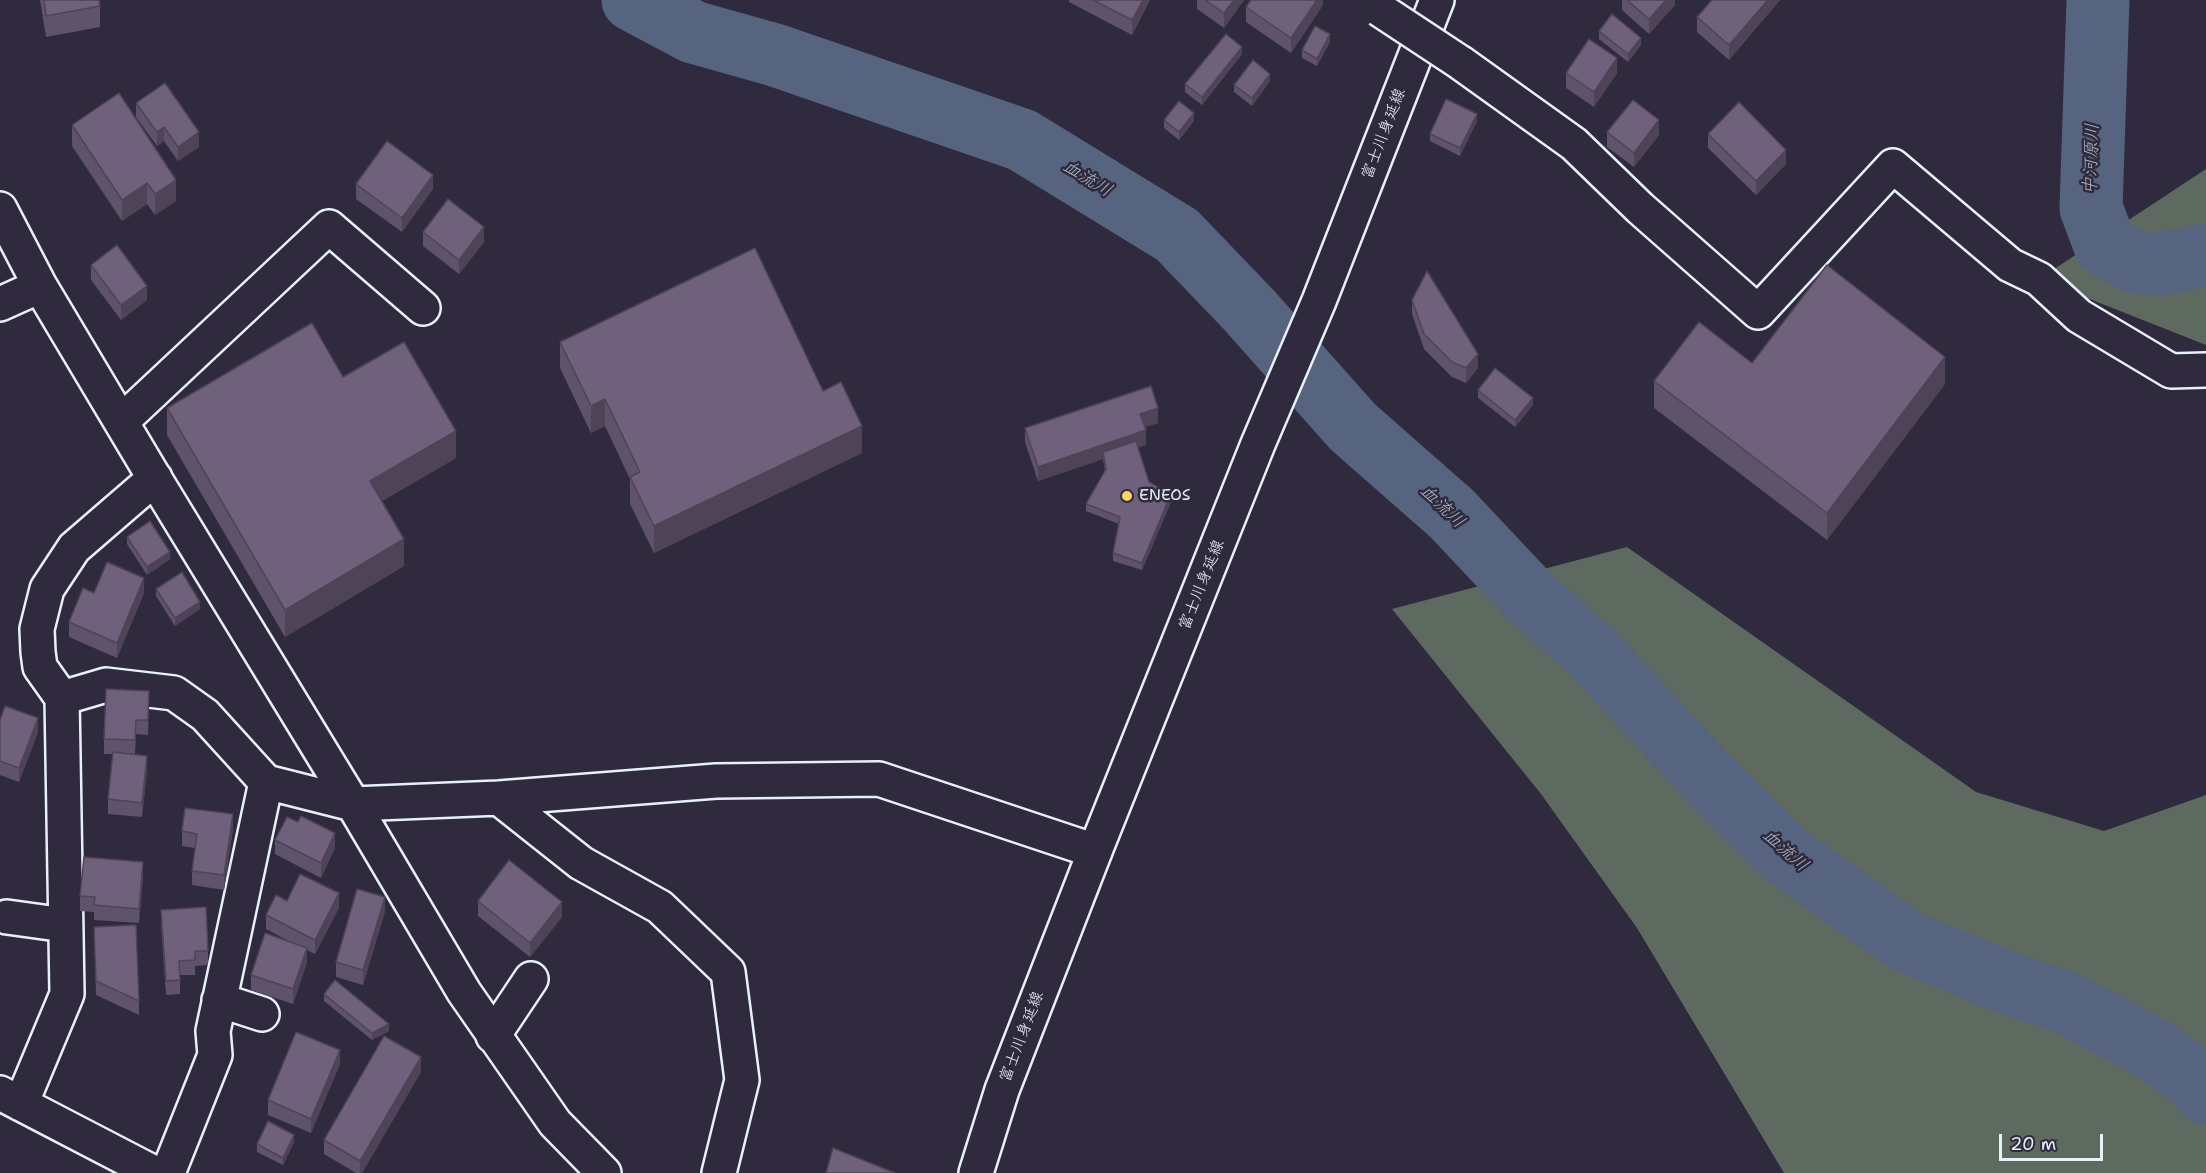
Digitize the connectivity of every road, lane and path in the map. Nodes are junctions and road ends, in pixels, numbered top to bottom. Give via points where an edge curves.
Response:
1 (1437, 0) edge
2 (1372, 5) edge
3 (0, 208) edge
4 (40, 286) junction
5 (0, 304) edge
6 (423, 308) dead end
7 (2206, 370) edge
8 (122, 421) junction
9 (155, 478) junction
10 (62, 698) junction
11 (266, 782) junction
12 (499, 798) junction
13 (353, 804) junction
14 (1095, 851) junction
15 (7, 917) dead end
16 (65, 925) junction
17 (531, 979) dead end
18 (219, 1000) junction
19 (262, 1014) dead end
20 (494, 1036) junction
21 (10, 1098) edge
22 (154, 1173) edge
23 (168, 1173) edge
24 (604, 1173) edge
25 (719, 1173) edge
26 (976, 1173) edge

1 - 14 street, 富士川身延線
2 - 7 street, bridge via 1574,144 1758,312 1893,166 2010,265 2039,279 2079,316 2171,371
3 - 4 street
4 - 5 street
4 - 8 street
6 - 8 street via 329,227
8 - 9 street
9 - 10 street via 74,548 47,589 37,629 40,667
9 - 13 street
10 - 11 street via 106,685 174,693 205,715
10 - 16 street
11 - 13 street
11 - 18 street
12 - 13 street
12 - 14 street via 716,781 879,779
12 - 25 street via 582,863 660,908 728,972 742,1080
13 - 20 street
14 - 26 street, 富士川身延線 via 1002,1090
15 - 16 street
16 - 21 street via 67,994
17 - 20 street
18 - 19 street
18 - 23 street via 213,1031 215,1055
20 - 24 street via 555,1123
21 - 22 street

